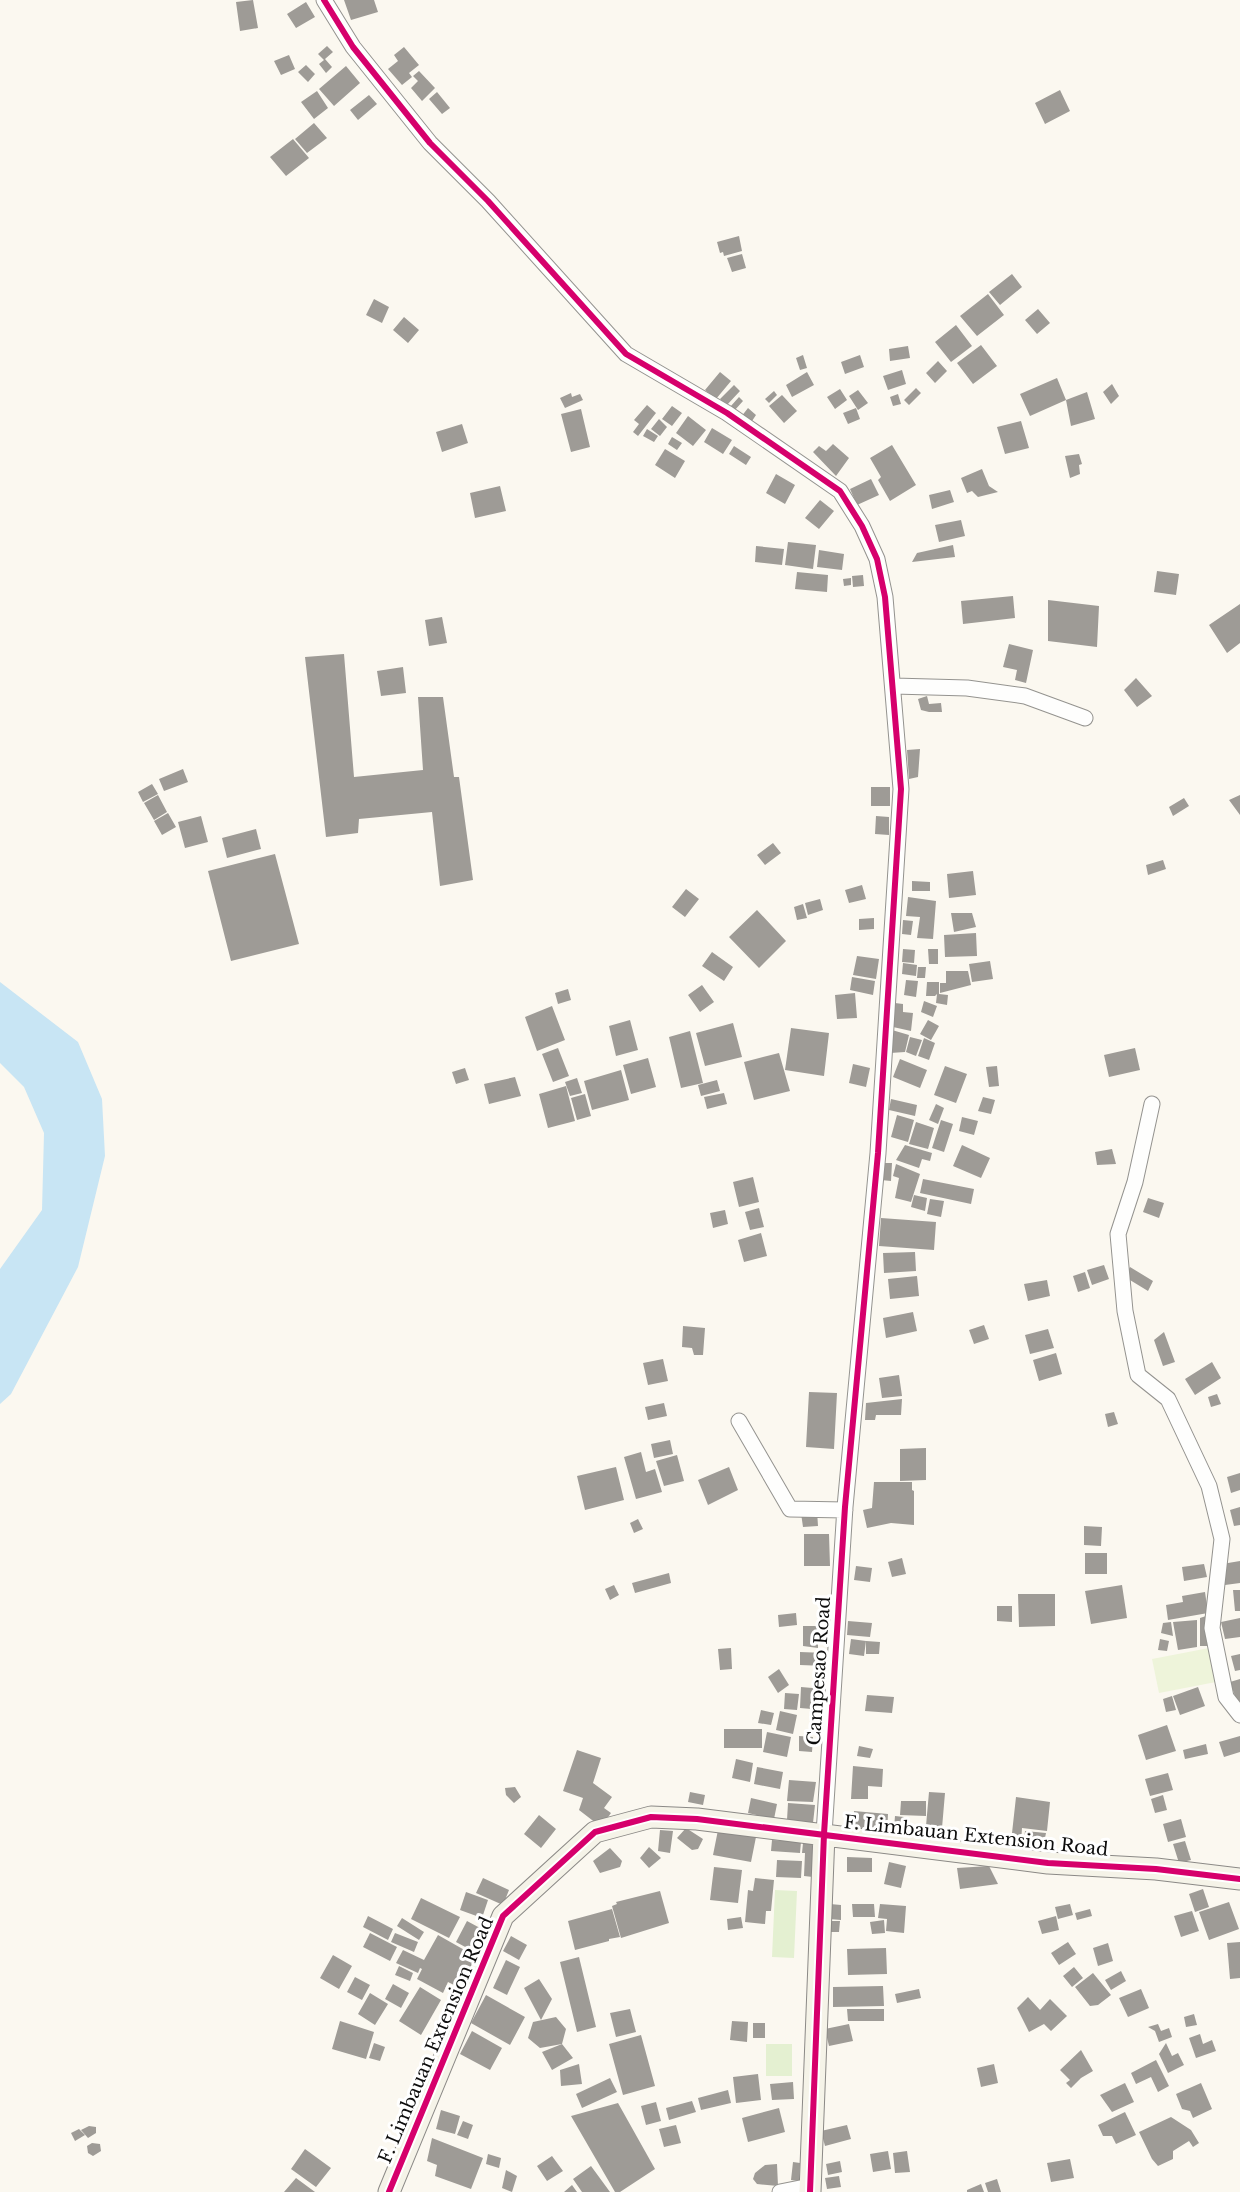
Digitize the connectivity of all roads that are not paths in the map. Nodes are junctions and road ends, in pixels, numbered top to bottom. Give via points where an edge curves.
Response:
1 (324, 0) edge
2 (894, 686) junction
3 (1085, 718) dead end
4 (1152, 1104) dead end
5 (739, 1421) dead end
6 (845, 1510) junction
7 (1240, 1715) edge
8 (824, 1834) junction
9 (1240, 1879) edge
10 (810, 2189) edge
11 (389, 2192) edge
12 (780, 2192) edge

1 - 2 street, Campesao Road via 353,47 430,143 488,201 626,354 727,413 840,491 877,559
2 - 3 street via 967,688 1025,696
2 - 6 street, Campesao Road via 901,789 878,1153
4 - 7 street via 1118,1234 1125,1311 1138,1375 1168,1399 1209,1486 1222,1539 1212,1628 1226,1697
5 - 6 street via 790,1509
6 - 8 street, Campesao Road
8 - 9 street, F. Limbauan Extension Road via 1048,1863
8 - 10 street, Campesao Road
8 - 11 street, F. Limbauan Extension Road via 651,1817 595,1832 503,1916
10 - 12 street

